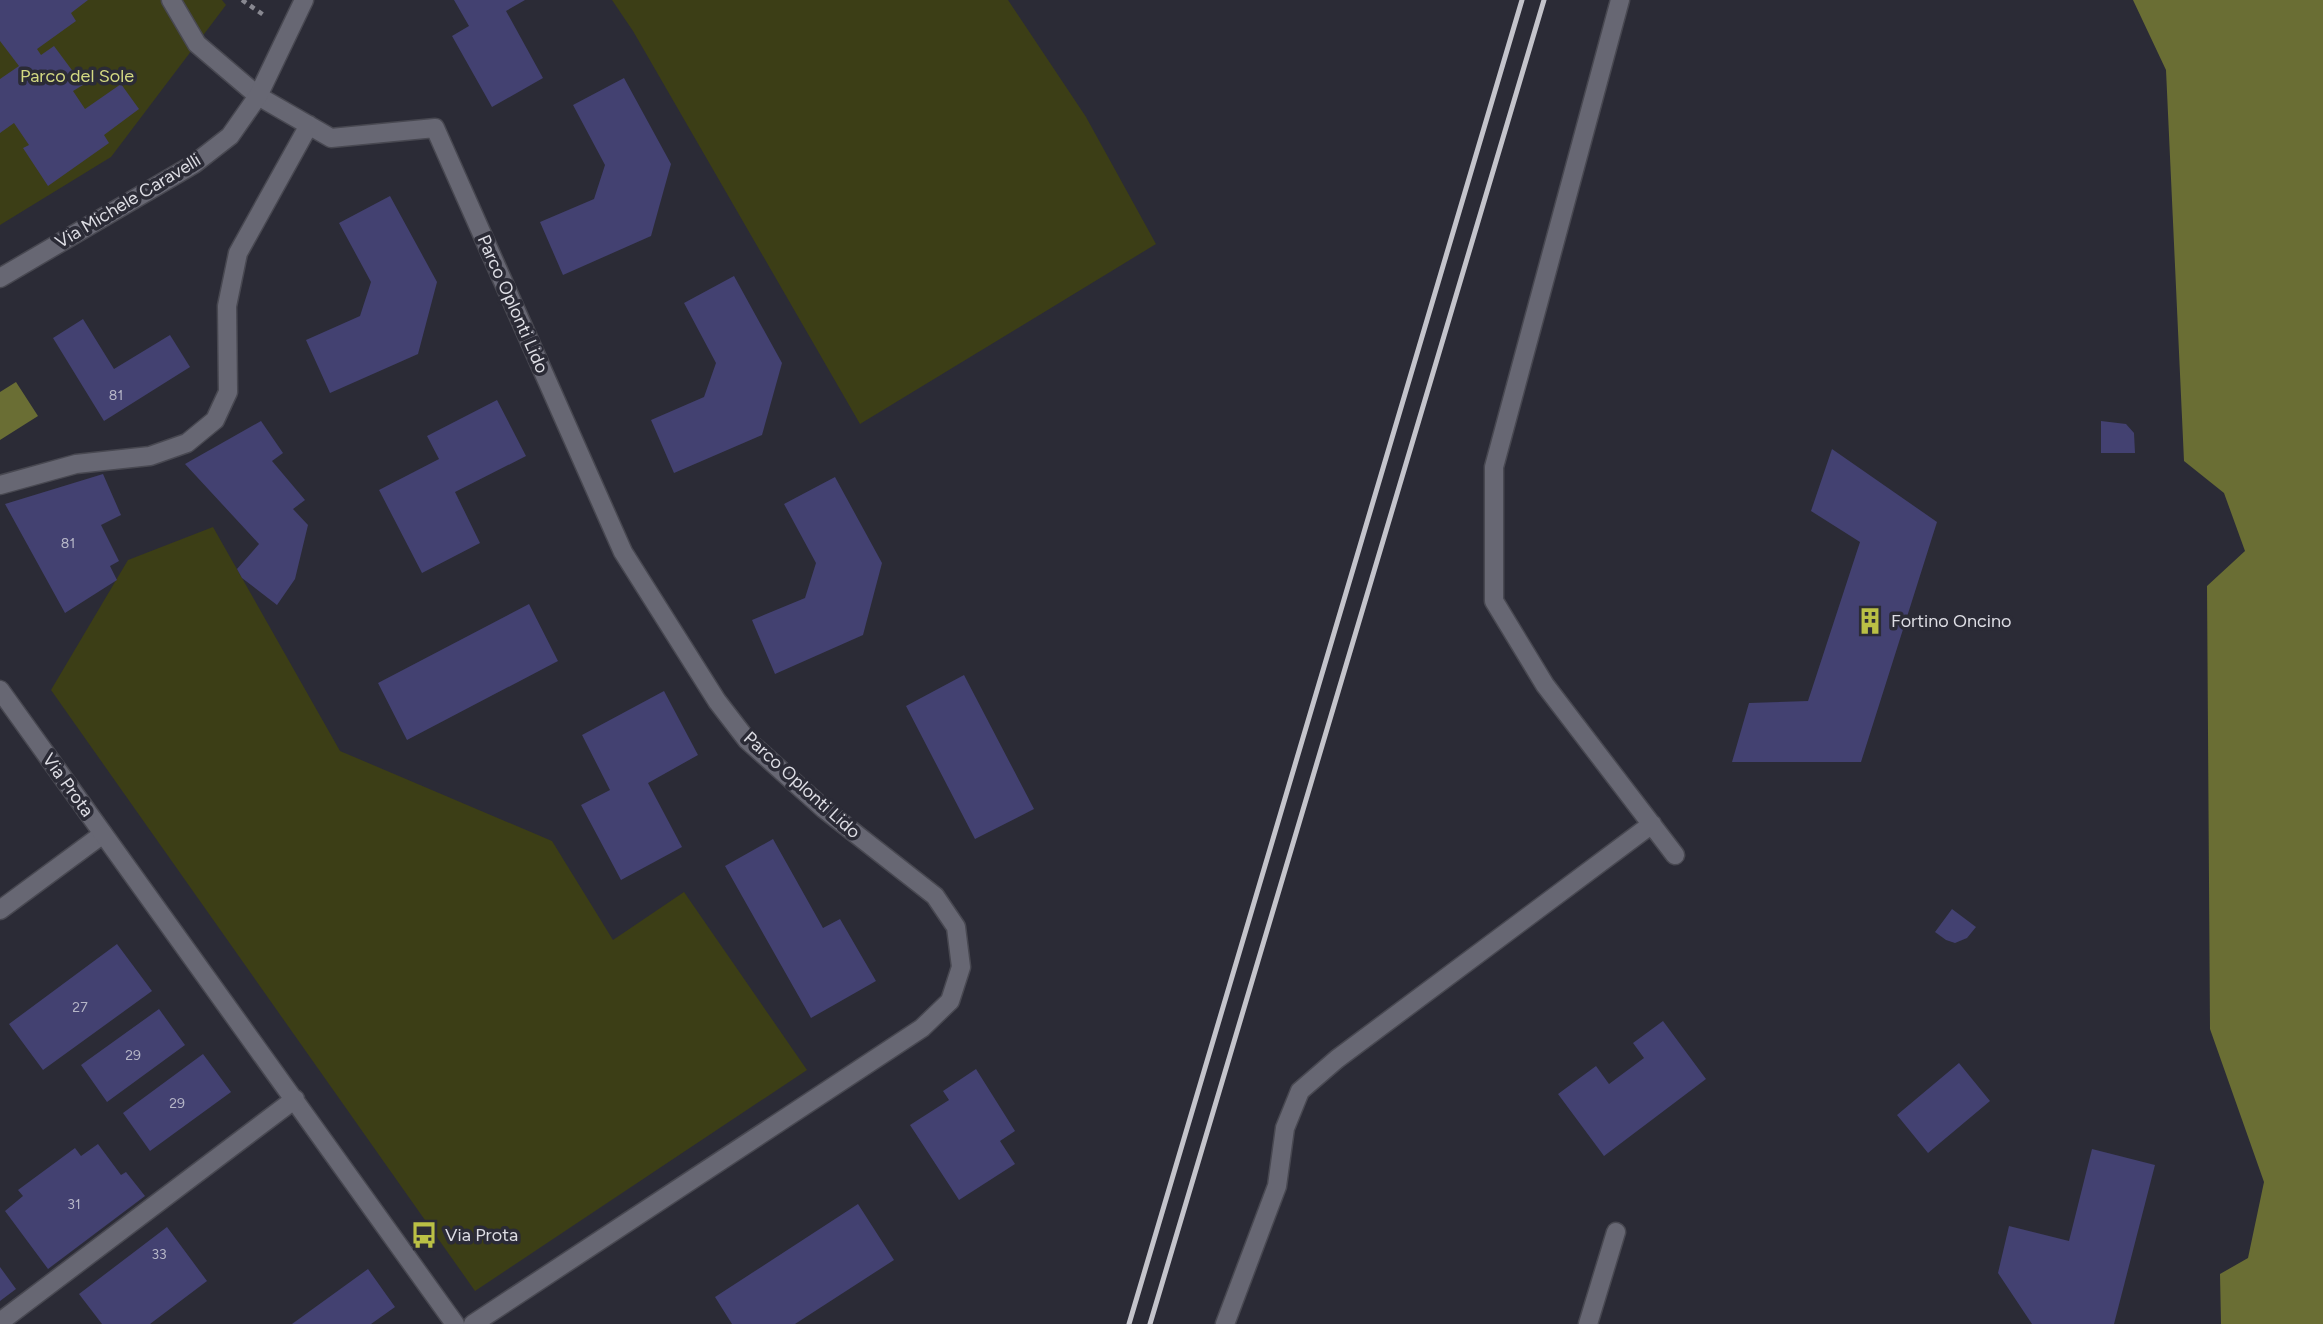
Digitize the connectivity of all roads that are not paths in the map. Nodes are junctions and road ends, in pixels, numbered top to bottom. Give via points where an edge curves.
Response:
1 (171, 0) edge
2 (304, 0) edge
3 (1619, 0) edge
4 (258, 96) junction
5 (309, 125) junction
6 (0, 278) edge
7 (0, 485) edge
8 (0, 690) edge
9 (1652, 824) junction
10 (103, 834) junction
11 (1675, 855) dead end
12 (0, 910) edge
13 (295, 1098) junction
14 (1616, 1232) dead end
15 (0, 1322) edge
16 (456, 1324) edge
17 (473, 1324) edge
18 (1225, 1324) edge
19 (1588, 1324) edge

1 - 4 street via 197,44
2 - 4 street, Via Michele Caravelli
3 - 9 street via 1494,467 1494,601 1545,685
4 - 5 street
4 - 6 street, Via Michele Caravelli via 230,135 194,164
5 - 7 street via 238,253 227,306 228,391 215,419 187,443 150,456 76,464
5 - 17 street, Parco Oplonti Lido via 331,138 435,128 623,552 717,701 747,740 824,809 935,896 956,927 960,954 961,967 950,1001 922,1028
8 - 10 street, Via Prota
9 - 11 street
9 - 18 street via 1336,1059 1300,1091 1285,1128 1277,1186
10 - 12 street
10 - 13 street, Via Prota
13 - 15 street
13 - 16 street, Via Prota
14 - 19 street

